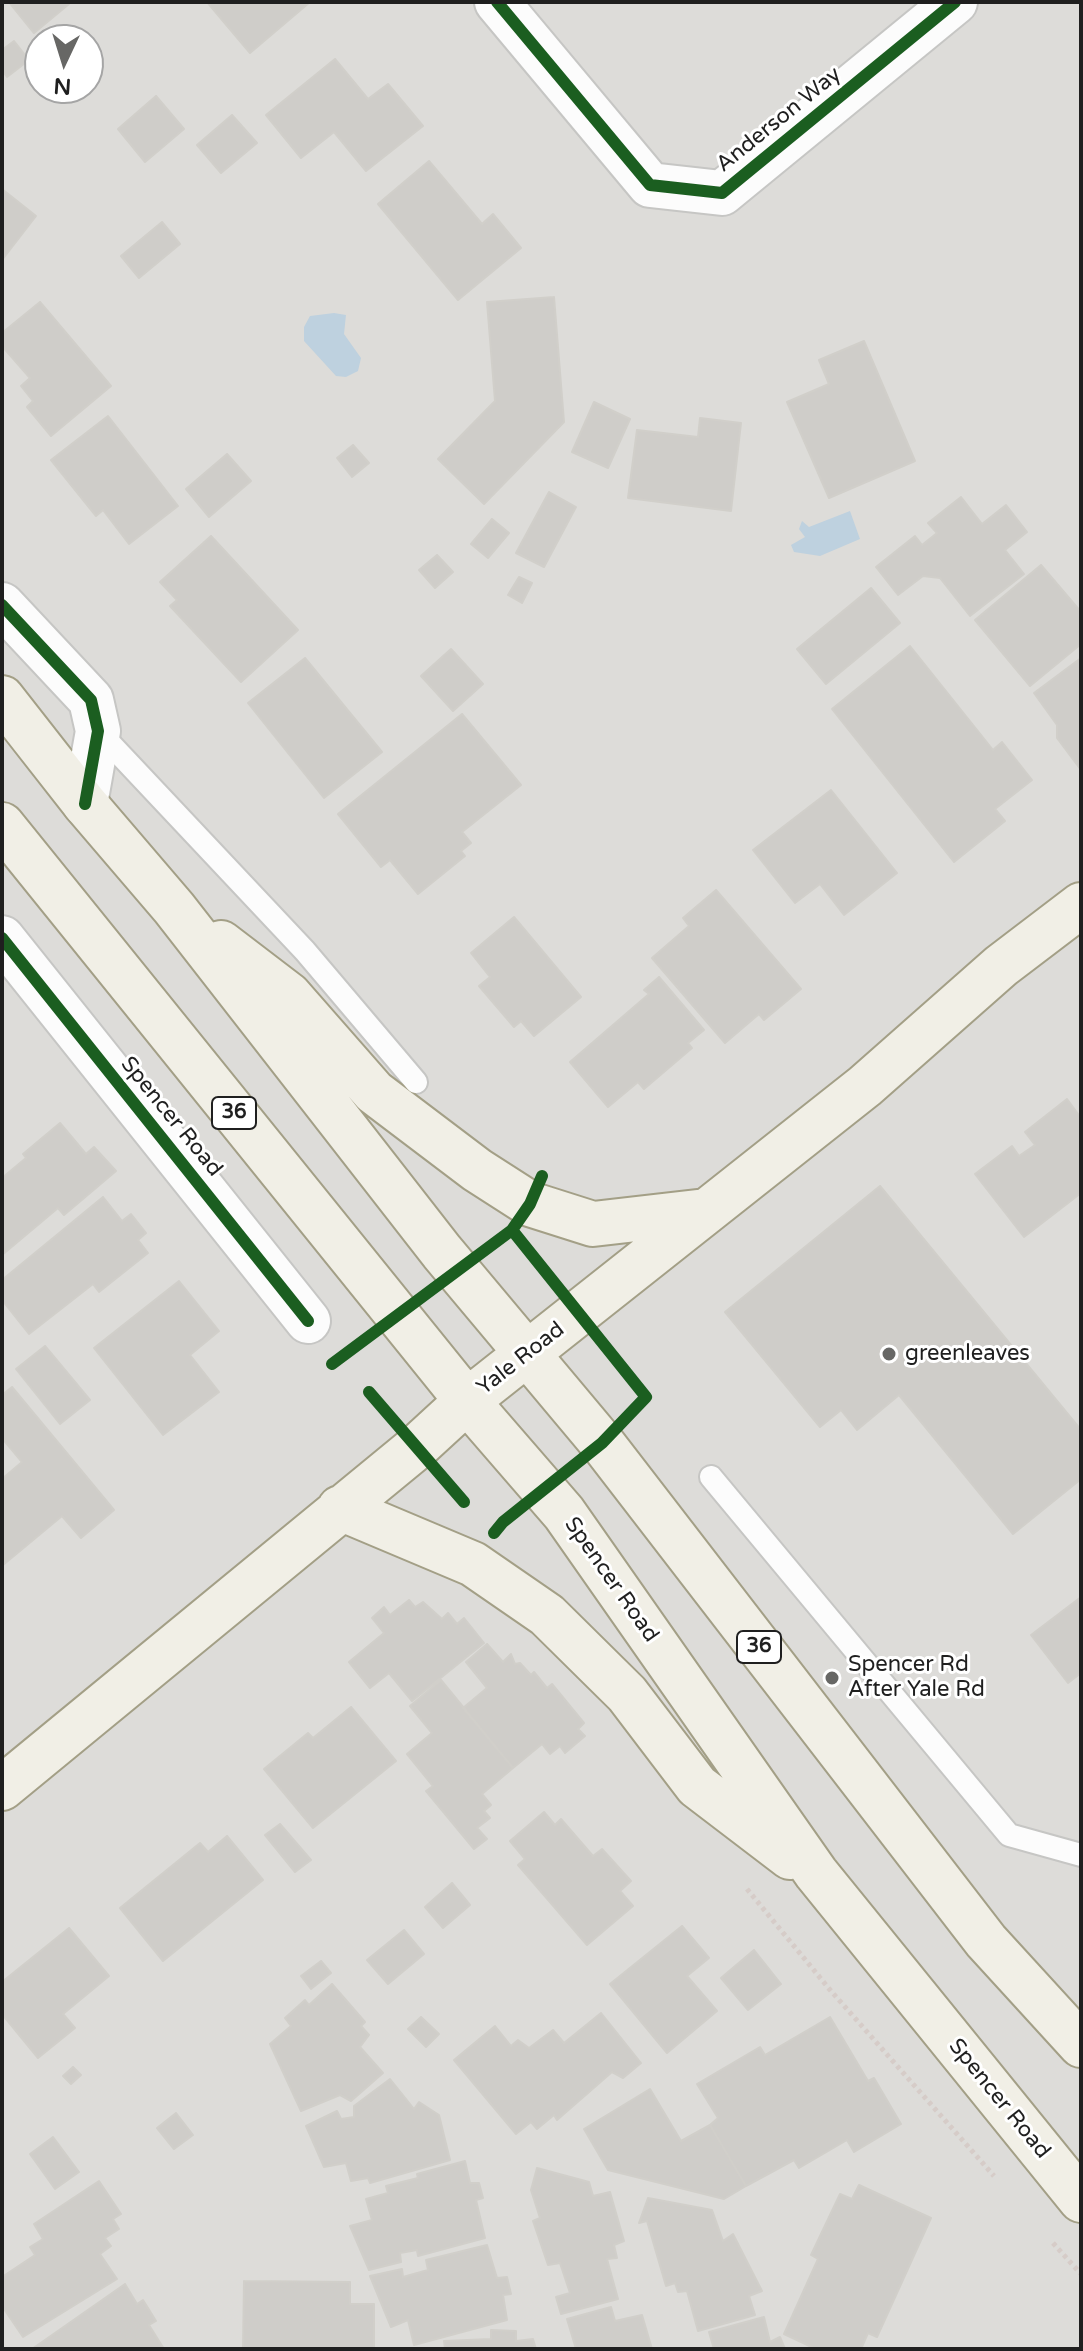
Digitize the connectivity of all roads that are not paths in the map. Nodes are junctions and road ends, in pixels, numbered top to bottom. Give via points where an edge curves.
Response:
1 (497, 2) edge
2 (955, 2) edge
3 (2, 605) edge
4 (2, 698) edge
5 (98, 731) junction
6 (85, 804) junction
7 (2, 825) edge
8 (1081, 905) edge
9 (174, 908) junction
10 (2, 938) edge
11 (416, 1082) dead end
12 (706, 1211) junction
13 (308, 1321) dead end
14 (530, 1354) junction
15 (467, 1401) junction
16 (711, 1477) dead end
17 (340, 1508) junction
18 (2, 1788) edge
19 (1081, 1855) edge
20 (816, 1873) junction
21 (1080, 2042) edge
22 (1081, 2200) edge

1 - 2 street, Anderson Way via 650,185 722,193
3 - 5 street via 91,700
4 - 6 main road, 36
5 - 6 street
5 - 11 lane via 305,951
6 - 9 main road, 36
7 - 15 main road, Spencer Road / 36
8 - 12 main road, Yale Road
9 - 12 main road via 289,995 374,1092 530,1204 593,1224
9 - 14 main road, 36 via 442,1252
10 - 13 street, Spencer Road
12 - 14 main road, Yale Road
14 - 15 main road, Yale Road
14 - 21 main road, 36 via 986,1941
15 - 17 main road, Yale Road
15 - 20 main road, Spencer Road / 36 via 564,1513
16 - 19 lane via 1009,1835
17 - 18 main road, Yale Road
17 - 20 main road via 473,1564 547,1615 627,1694 697,1786 772,1846
20 - 22 main road, Spencer Road / 36

